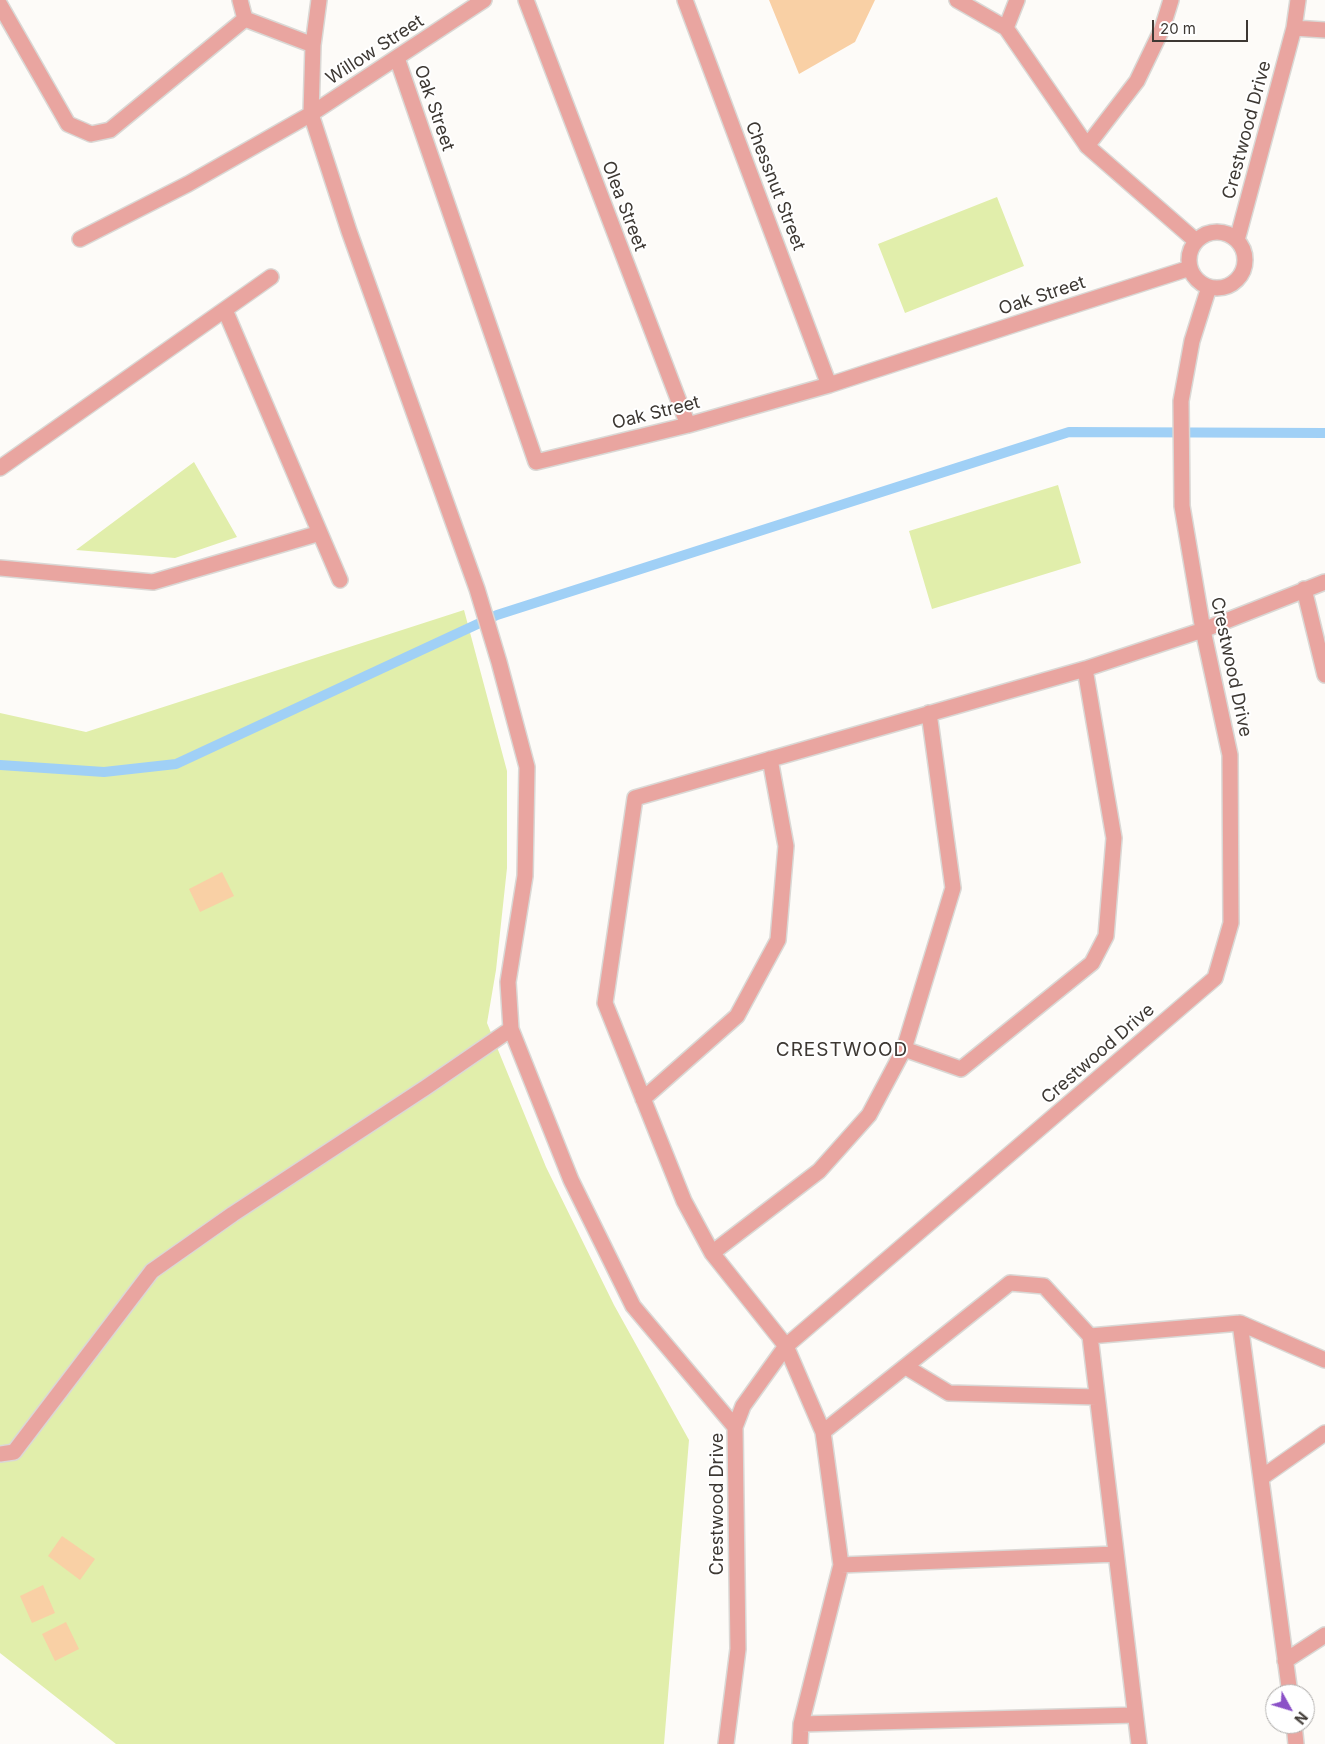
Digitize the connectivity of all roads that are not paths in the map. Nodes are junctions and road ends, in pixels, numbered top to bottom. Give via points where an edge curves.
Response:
1 (240, 0) edge
2 (319, 0) edge
3 (484, 0) edge
4 (526, 0) edge
5 (685, 0) edge
6 (956, 0) edge
7 (1017, 0) edge
8 (1171, 0) edge
9 (1298, 0) edge
10 (0, 5) edge
11 (246, 19) junction
12 (1006, 28) junction
13 (1294, 28) junction
14 (1325, 30) edge
15 (313, 45) junction
16 (397, 58) junction
17 (311, 114) junction
18 (1086, 146) junction
19 (80, 240) dead end
20 (1237, 240) junction
21 (1196, 241) junction
22 (1190, 268) junction
23 (271, 277) dead end
24 (1209, 287) junction
25 (225, 310) junction
26 (829, 386) junction
27 (688, 425) junction
28 (0, 468) edge
29 (320, 533) junction
30 (0, 568) edge
31 (340, 580) dead end
32 (1325, 582) edge
33 (1304, 589) junction
34 (1203, 630) junction
35 (1085, 669) junction
36 (1325, 675) edge
37 (929, 713) junction
38 (770, 759) junction
39 (511, 1029) junction
40 (904, 1049) junction
41 (643, 1099) junction
42 (712, 1253) junction
43 (1240, 1322) junction
44 (1090, 1336) junction
45 (786, 1346) junction
46 (1325, 1360) edge
47 (906, 1368) junction
48 (1097, 1397) junction
49 (735, 1427) junction
50 (823, 1432) junction
51 (1325, 1433) edge
52 (0, 1454) edge
53 (1261, 1478) junction
54 (1116, 1554) junction
55 (841, 1565) junction
56 (1325, 1635) edge
57 (1285, 1661) junction
58 (1288, 1684) edge
59 (1135, 1715) junction
60 (801, 1724) junction
61 (726, 1744) edge
62 (800, 1744) edge
63 (1139, 1744) edge

1 - 11 street
2 - 15 street
3 - 16 street, Willow Street
4 - 27 street, Olea Street
5 - 26 street, Chessnut Street
6 - 12 street
7 - 12 street
8 - 18 street via 1162,29 1137,81
9 - 13 street, Crestwood Drive
10 - 11 street via 68,124 91,134 110,130
11 - 15 street
12 - 18 street
13 - 14 street
13 - 20 street, Crestwood Drive
15 - 17 street
16 - 17 street, Willow Street
16 - 27 street, Oak Street via 536,462
17 - 19 street, Willow Street via 188,184
17 - 39 street via 476,589 527,767 525,876 508,982
18 - 21 street
20 - 21 street via 1224,232 1209,233
20 - 24 street via 1245,253 1244,267 1237,280 1224,287
21 - 22 street via 1190,254
22 - 24 street via 1197,280
22 - 26 street, Oak Street
23 - 25 street
24 - 34 street, Crestwood Drive via 1192,341 1181,401 1182,506
25 - 28 street
25 - 29 street
26 - 27 street, Oak Street
29 - 30 street via 153,582
29 - 31 street
32 - 33 street
33 - 34 street
33 - 36 street
34 - 35 street
34 - 45 street, Crestwood Drive via 1230,754 1231,923 1215,978
35 - 37 street
35 - 40 street via 1114,838 1106,936 1092,962 961,1069
37 - 38 street
37 - 40 street via 953,888
38 - 41 street via 786,846 778,940 737,1016
38 - 41 street via 635,798 605,1003
39 - 49 street via 571,1180 632,1306
39 - 52 street via 152,1271 14,1452
40 - 42 street via 869,1114 819,1171
41 - 42 street via 684,1201
42 - 45 street
43 - 44 street
43 - 46 street
43 - 53 street
44 - 47 street via 1044,1286 1010,1282
44 - 48 street
45 - 49 street, Crestwood Drive via 743,1406
45 - 50 street
47 - 48 street via 949,1394
47 - 50 street
48 - 54 street
49 - 61 street, Crestwood Drive via 738,1648
50 - 55 street
51 - 53 street
53 - 57 street
54 - 55 street
54 - 59 street
55 - 60 street
56 - 57 street
57 - 58 street
59 - 60 street
59 - 63 street
60 - 62 street

